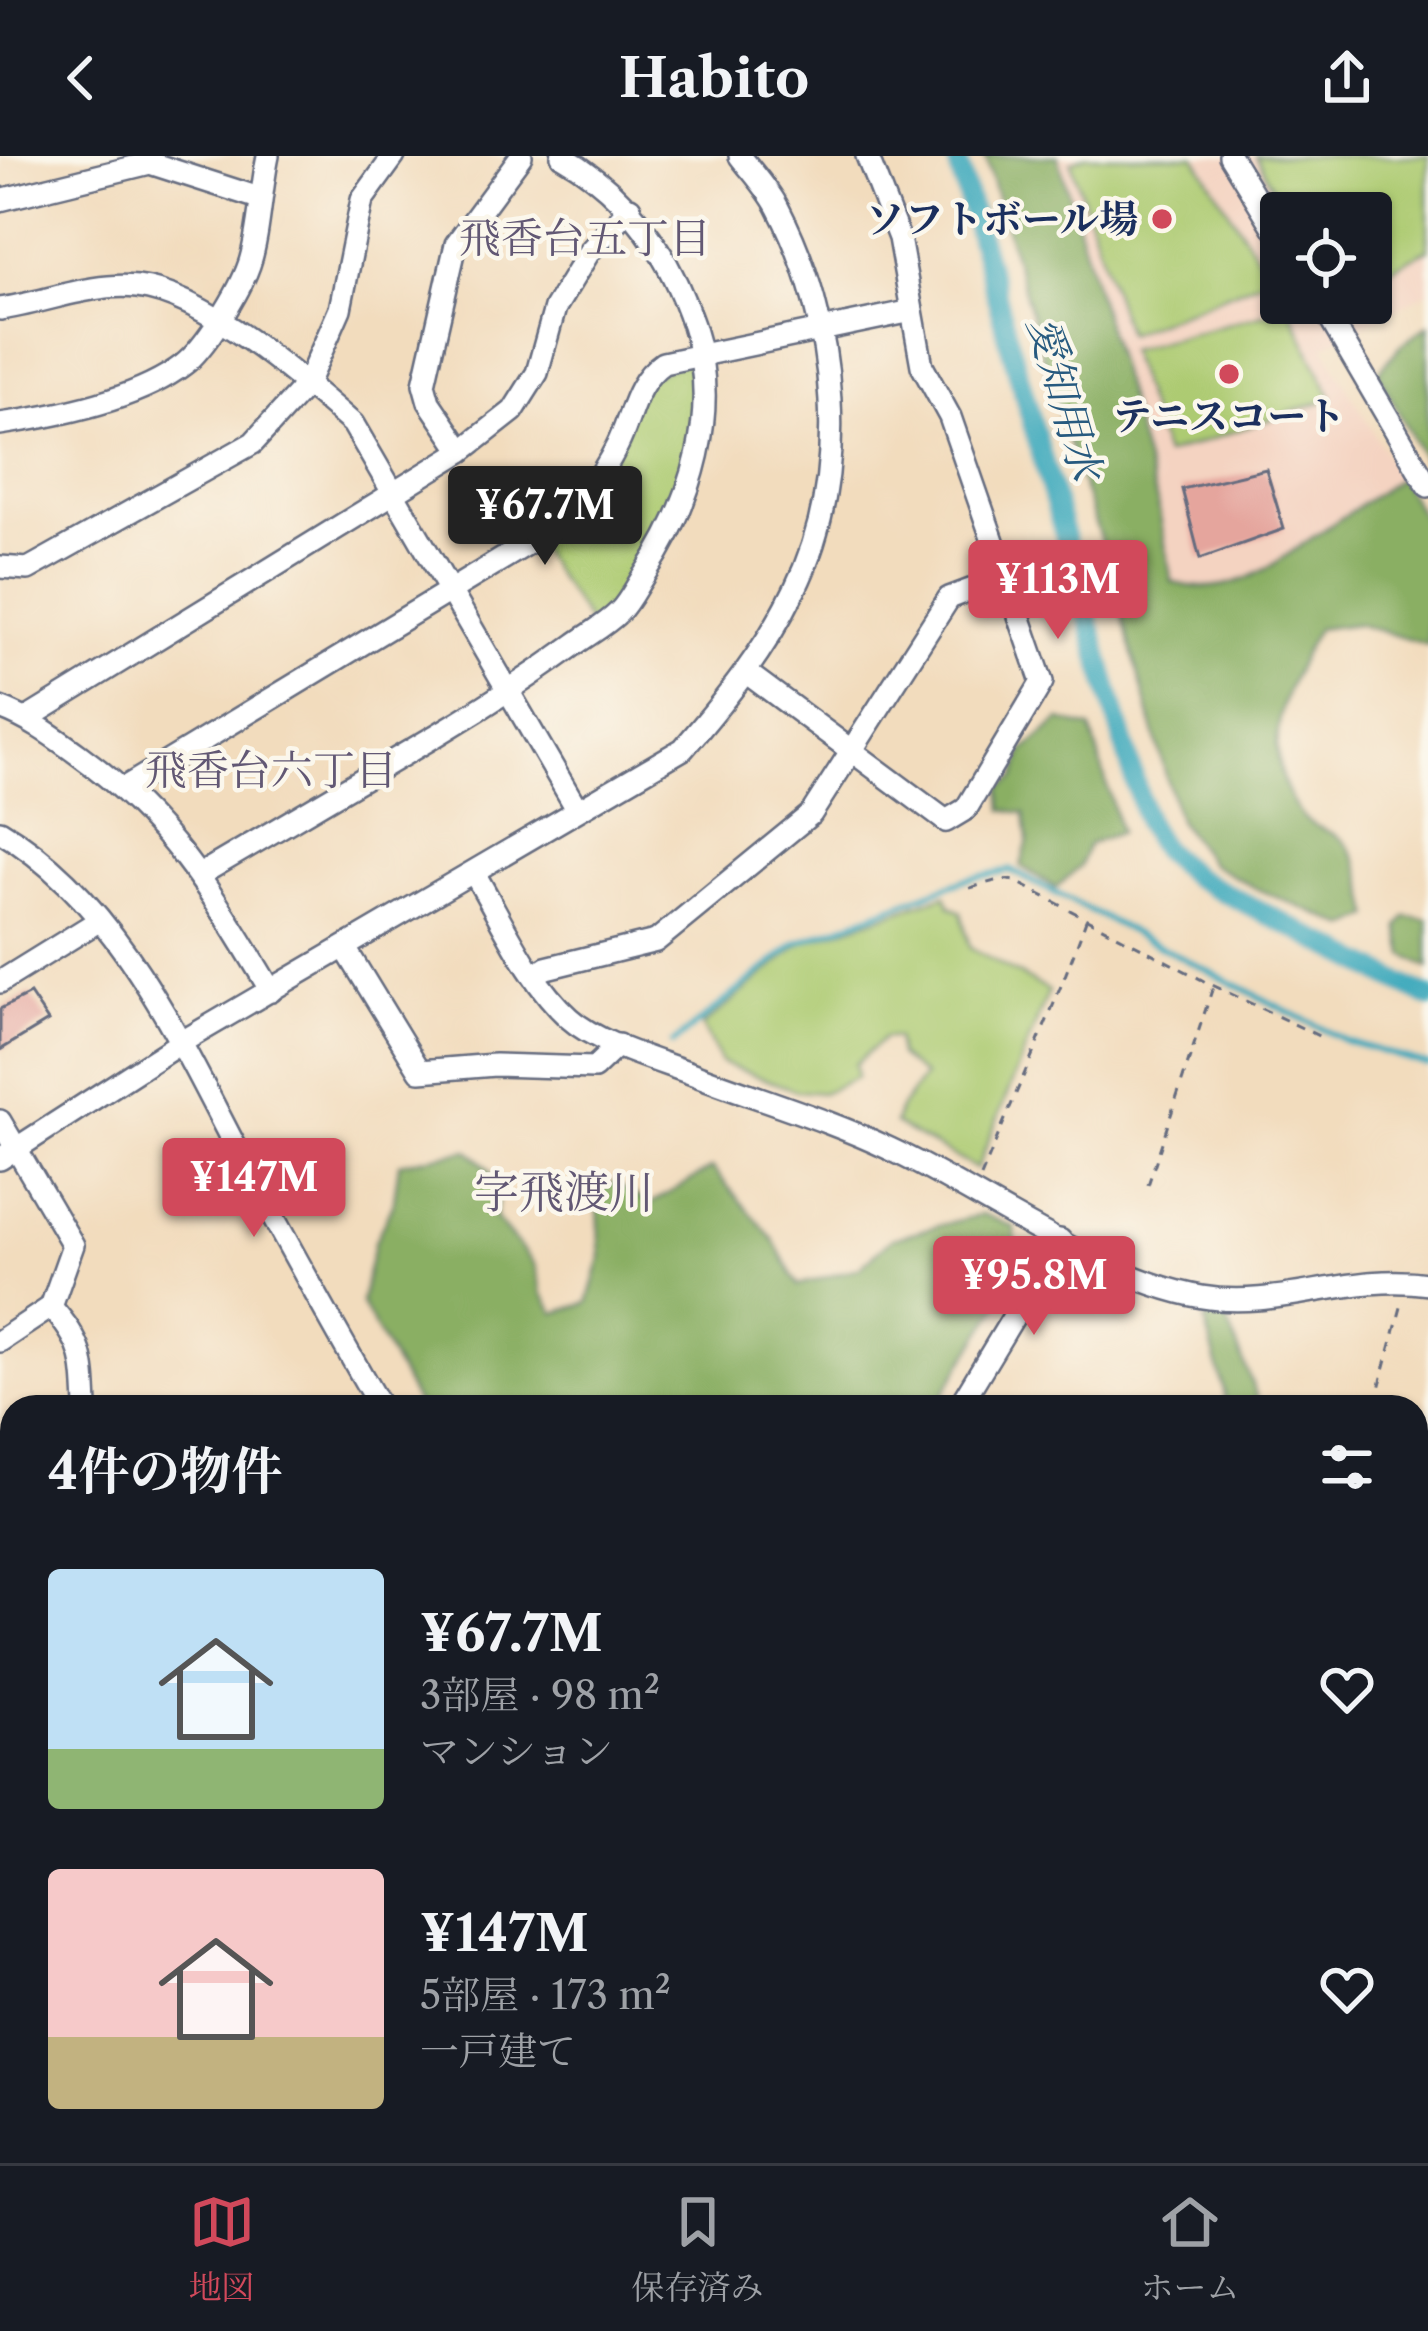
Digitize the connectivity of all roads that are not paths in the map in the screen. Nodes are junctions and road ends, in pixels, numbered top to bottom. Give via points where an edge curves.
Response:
1 (268, 156) edge
2 (394, 156) edge
3 (521, 156) edge
4 (562, 156) edge
5 (740, 156) edge
6 (867, 156) edge
7 (1230, 156) edge
8 (259, 198) junction
9 (0, 200) edge
10 (1260, 204) edge
11 (630, 208) junction
12 (0, 308) edge
13 (912, 310) junction
14 (218, 321) junction
15 (1333, 324) edge
16 (822, 328) junction
17 (702, 353) junction
18 (307, 384) junction
19 (0, 424) edge
20 (462, 451) junction
21 (1428, 487) edge
22 (391, 495) junction
23 (0, 567) edge
24 (1005, 577) junction
25 (448, 593) junction
26 (747, 673) junction
27 (508, 693) junction
28 (0, 708) edge
29 (28, 718) junction
30 (852, 750) junction
31 (124, 788) junction
32 (578, 809) junction
33 (0, 831) edge
34 (474, 873) junction
35 (201, 874) junction
36 (100, 920) junction
37 (345, 948) junction
38 (535, 975) junction
39 (0, 982) edge
40 (271, 991) junction
41 (180, 1043) junction
42 (618, 1045) junction
43 (0, 1121) edge
44 (8, 1153) edge
45 (1060, 1240) junction
46 (1419, 1283) edge
47 (52, 1306) junction
48 (0, 1341) edge
49 (85, 1395) edge
50 (373, 1395) edge
51 (966, 1395) edge

1 - 8 street
2 - 18 street via 362,200 340,309
3 - 20 street via 456,244 424,384
4 - 11 street
5 - 16 street via 776,204
6 - 13 street via 899,238
7 - 10 street
8 - 9 street via 150,163
8 - 14 street via 250,264
11 - 17 street via 682,293
11 - 20 street via 555,308 537,373 513,411
12 - 14 street via 135,286 185,299
13 - 16 street
13 - 24 street via 922,366 950,417
14 - 18 street
14 - 19 street via 186,364 139,389
15 - 21 street
16 - 17 street
16 - 26 street via 831,439 818,521 796,589
17 - 25 street via 674,358 646,377 604,470 576,507
17 - 27 street via 706,411 672,532 621,611
18 - 22 street via 352,424
18 - 23 street via 254,443 28,568
20 - 22 street
22 - 25 street
22 - 29 street
24 - 30 street via 949,598
24 - 30 street via 1042,682 966,809 946,821
25 - 27 street
25 - 31 street
26 - 30 street
26 - 32 street via 683,749
27 - 32 street
27 - 35 street
28 - 29 street
29 - 31 street
30 - 38 street via 811,814 656,941
31 - 35 street
32 - 34 street
33 - 36 street
34 - 37 street
34 - 38 street
35 - 40 street
36 - 39 street
36 - 41 street
37 - 40 street
37 - 42 street via 419,1071 594,1068
38 - 42 street via 570,1020
40 - 41 street
41 - 44 street
41 - 50 street
42 - 45 street via 885,1147
43 - 44 street
44 - 47 street via 73,1245
45 - 46 street via 1157,1285 1218,1299 1272,1299 1378,1279
45 - 51 street
47 - 48 street
47 - 49 street via 83,1354

